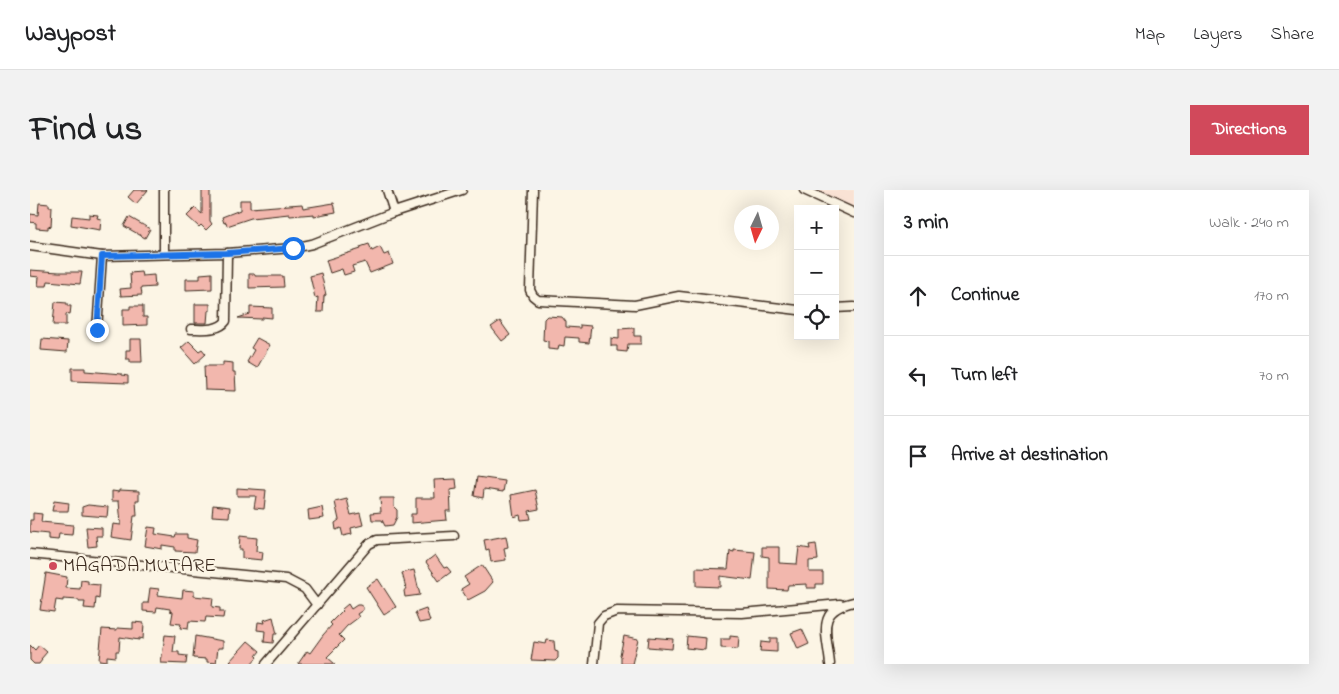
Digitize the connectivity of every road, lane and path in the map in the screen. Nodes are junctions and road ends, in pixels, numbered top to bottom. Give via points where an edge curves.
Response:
1 (164, 190) edge
2 (388, 190) edge
3 (462, 190) edge
4 (532, 190) edge
5 (804, 190) edge
6 (394, 212) junction
7 (854, 213) edge
8 (30, 246) edge
9 (227, 253) junction
10 (164, 254) junction
11 (102, 256) junction
12 (854, 307) edge
13 (839, 308) edge
14 (794, 310) edge
15 (191, 329) dead end
16 (97, 330) dead end
17 (454, 536) dead end
18 (30, 554) edge
19 (854, 602) edge
20 (840, 604) junction
21 (317, 605) junction
22 (266, 664) edge
23 (594, 664) edge
24 (830, 664) edge

1 - 10 street
2 - 6 street
3 - 6 street
4 - 14 street via 530,290 538,300 636,305 678,296
5 - 7 street
6 - 9 street via 312,244
8 - 11 street
9 - 10 street
9 - 15 street via 226,320 218,328
10 - 11 street
11 - 16 street
12 - 13 street
17 - 21 street via 377,540 369,544
18 - 21 street via 286,580 305,589
19 - 20 street
20 - 23 street via 742,613 617,611 604,616 598,623
20 - 24 street via 826,619
21 - 22 street

